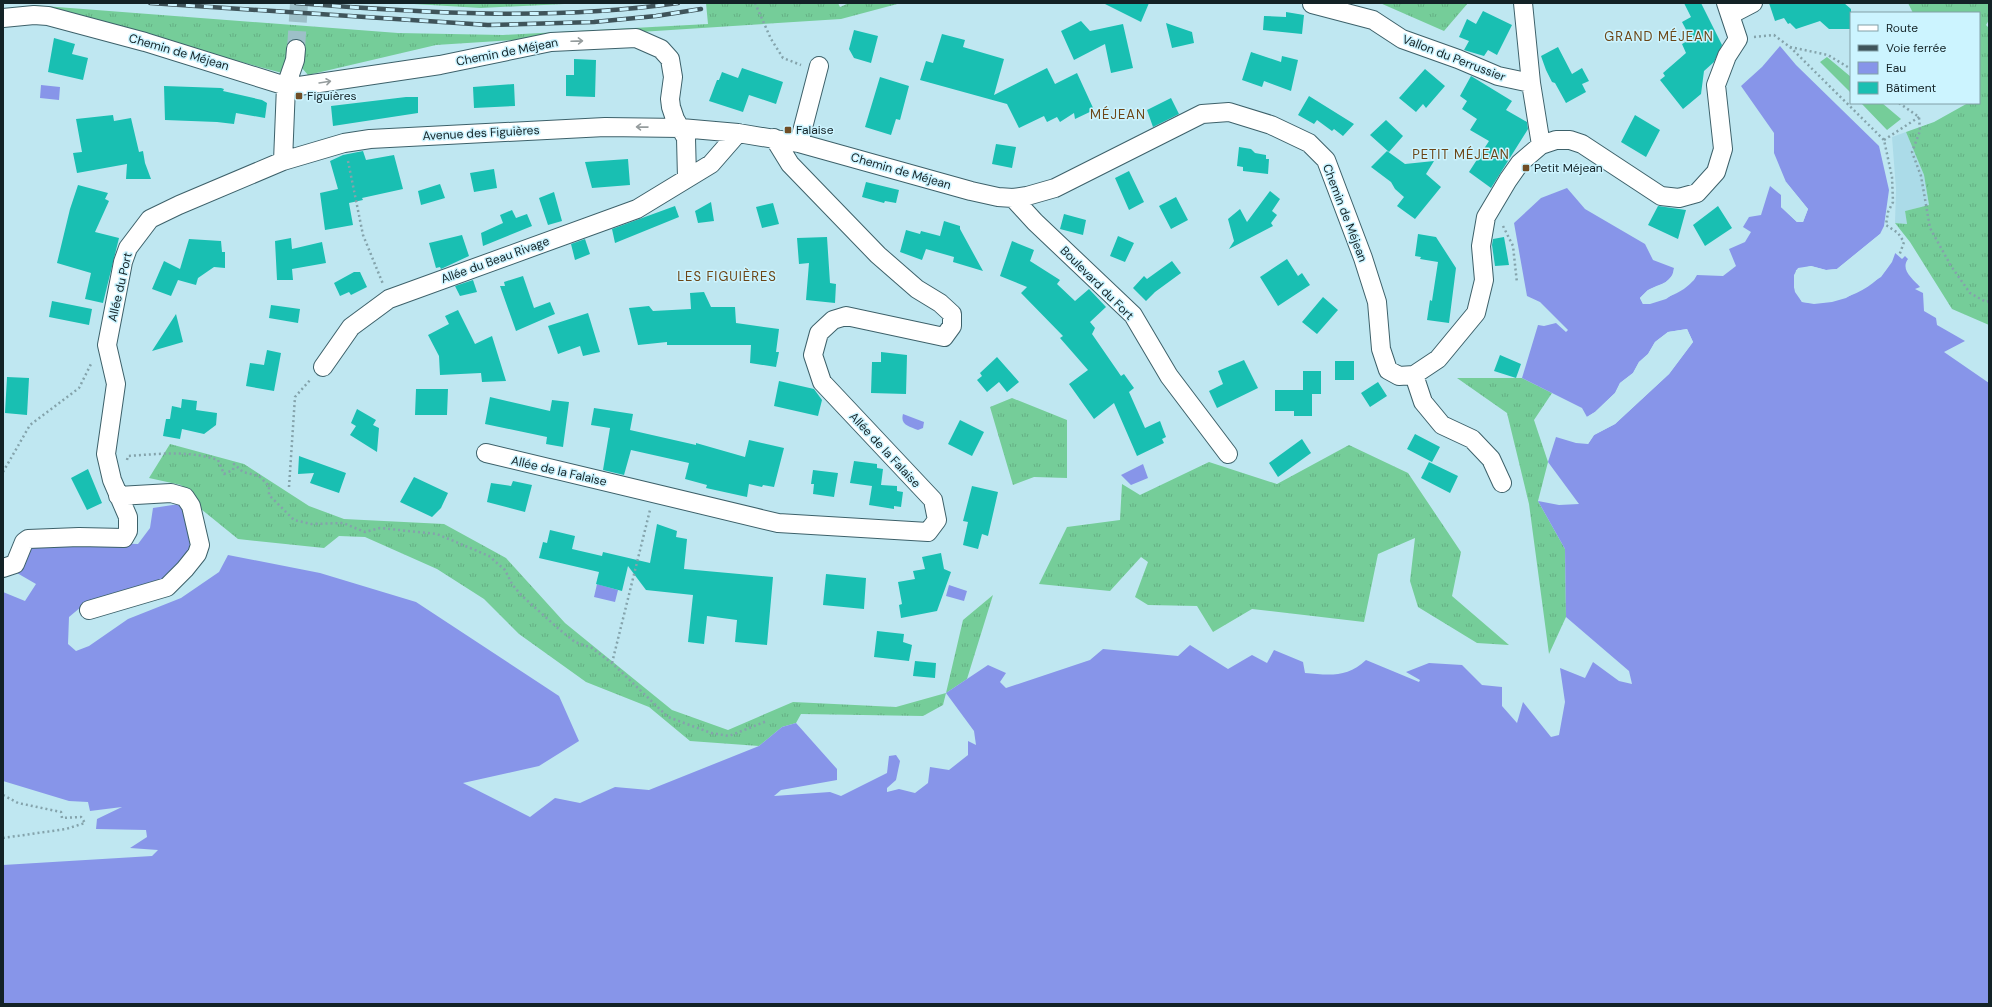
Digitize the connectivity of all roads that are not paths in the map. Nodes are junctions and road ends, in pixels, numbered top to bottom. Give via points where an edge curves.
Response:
1 (1523, 3) edge
2 (1753, 3) edge
3 (1312, 4) dead end
4 (1728, 9) edge
5 (3, 18) edge
6 (296, 48) tunnel mouth
7 (819, 66) road end
8 (1531, 83) junction
9 (286, 86) junction
10 (681, 128) junction
11 (738, 133) junction
12 (774, 138) junction
13 (799, 143) junction
14 (1540, 145) junction
15 (283, 161) junction
16 (687, 178) junction
17 (1013, 198) junction
18 (323, 367) road end
19 (1414, 376) junction
20 (486, 453) dead end
21 (1228, 454) dead end
22 (1502, 483) dead end
23 (115, 488) junction
24 (3, 568) edge
25 (89, 610) dead end

1 - 8 street
2 - 4 street
3 - 8 street, Vallon du Perrussier via 1374,20 1402,39 1498,76
4 - 14 street via 1738,39 1727,56 1716,85 1723,149 1716,172 1697,193 1679,198 1661,196 1582,144 1570,140 1556,140
5 - 9 street, Chemin de Méjean via 48,16 152,44
6 - 9 street via 295,60
7 - 13 street
8 - 14 street
9 -> 10 street, Chemin de Méjean via 440,65 551,42 636,38 662,49 670,59 673,77 670,99 675,119
9 - 15 street
10 - 11 street, Chemin de Méjean
10 -> 15 street, Avenue des Figuières via 605,127 370,139 344,143
10 - 16 street via 686,138
11 - 12 street, Chemin de Méjean
11 - 16 street, Allée du Beau Rivage via 711,164
12 - 13 street, Chemin de Méjean
12 - 20 street, Allée de la Falaise via 790,164 878,255 917,289 952,314 952,326 944,337 846,316 833,320 819,333 813,355 822,382 933,500 937,520 928,532 778,523
13 - 17 street, Chemin de Méjean via 971,191
14 - 19 street via 1520,163 1486,216 1481,246 1484,280 1476,313 1438,359
15 - 23 street, Allée du Port via 150,219 128,248 107,345 116,384 106,454
16 - 18 street, Allée du Beau Rivage via 637,209 389,299 351,327
17 - 19 street, Chemin de Méjean via 1055,188 1202,114 1229,112 1271,126 1309,143 1326,160 1377,302 1381,349 1388,370 1399,376
17 - 21 street, Boulevard du Fort via 1133,315 1169,376
19 - 22 street via 1423,402 1442,425 1472,439 1492,459
23 - 24 street, Allée du Port via 128,518 128,531 124,538 79,536 28,539 24,542 15,564
23 - 25 street via 171,493 185,497 191,506 200,545 186,569 167,587

